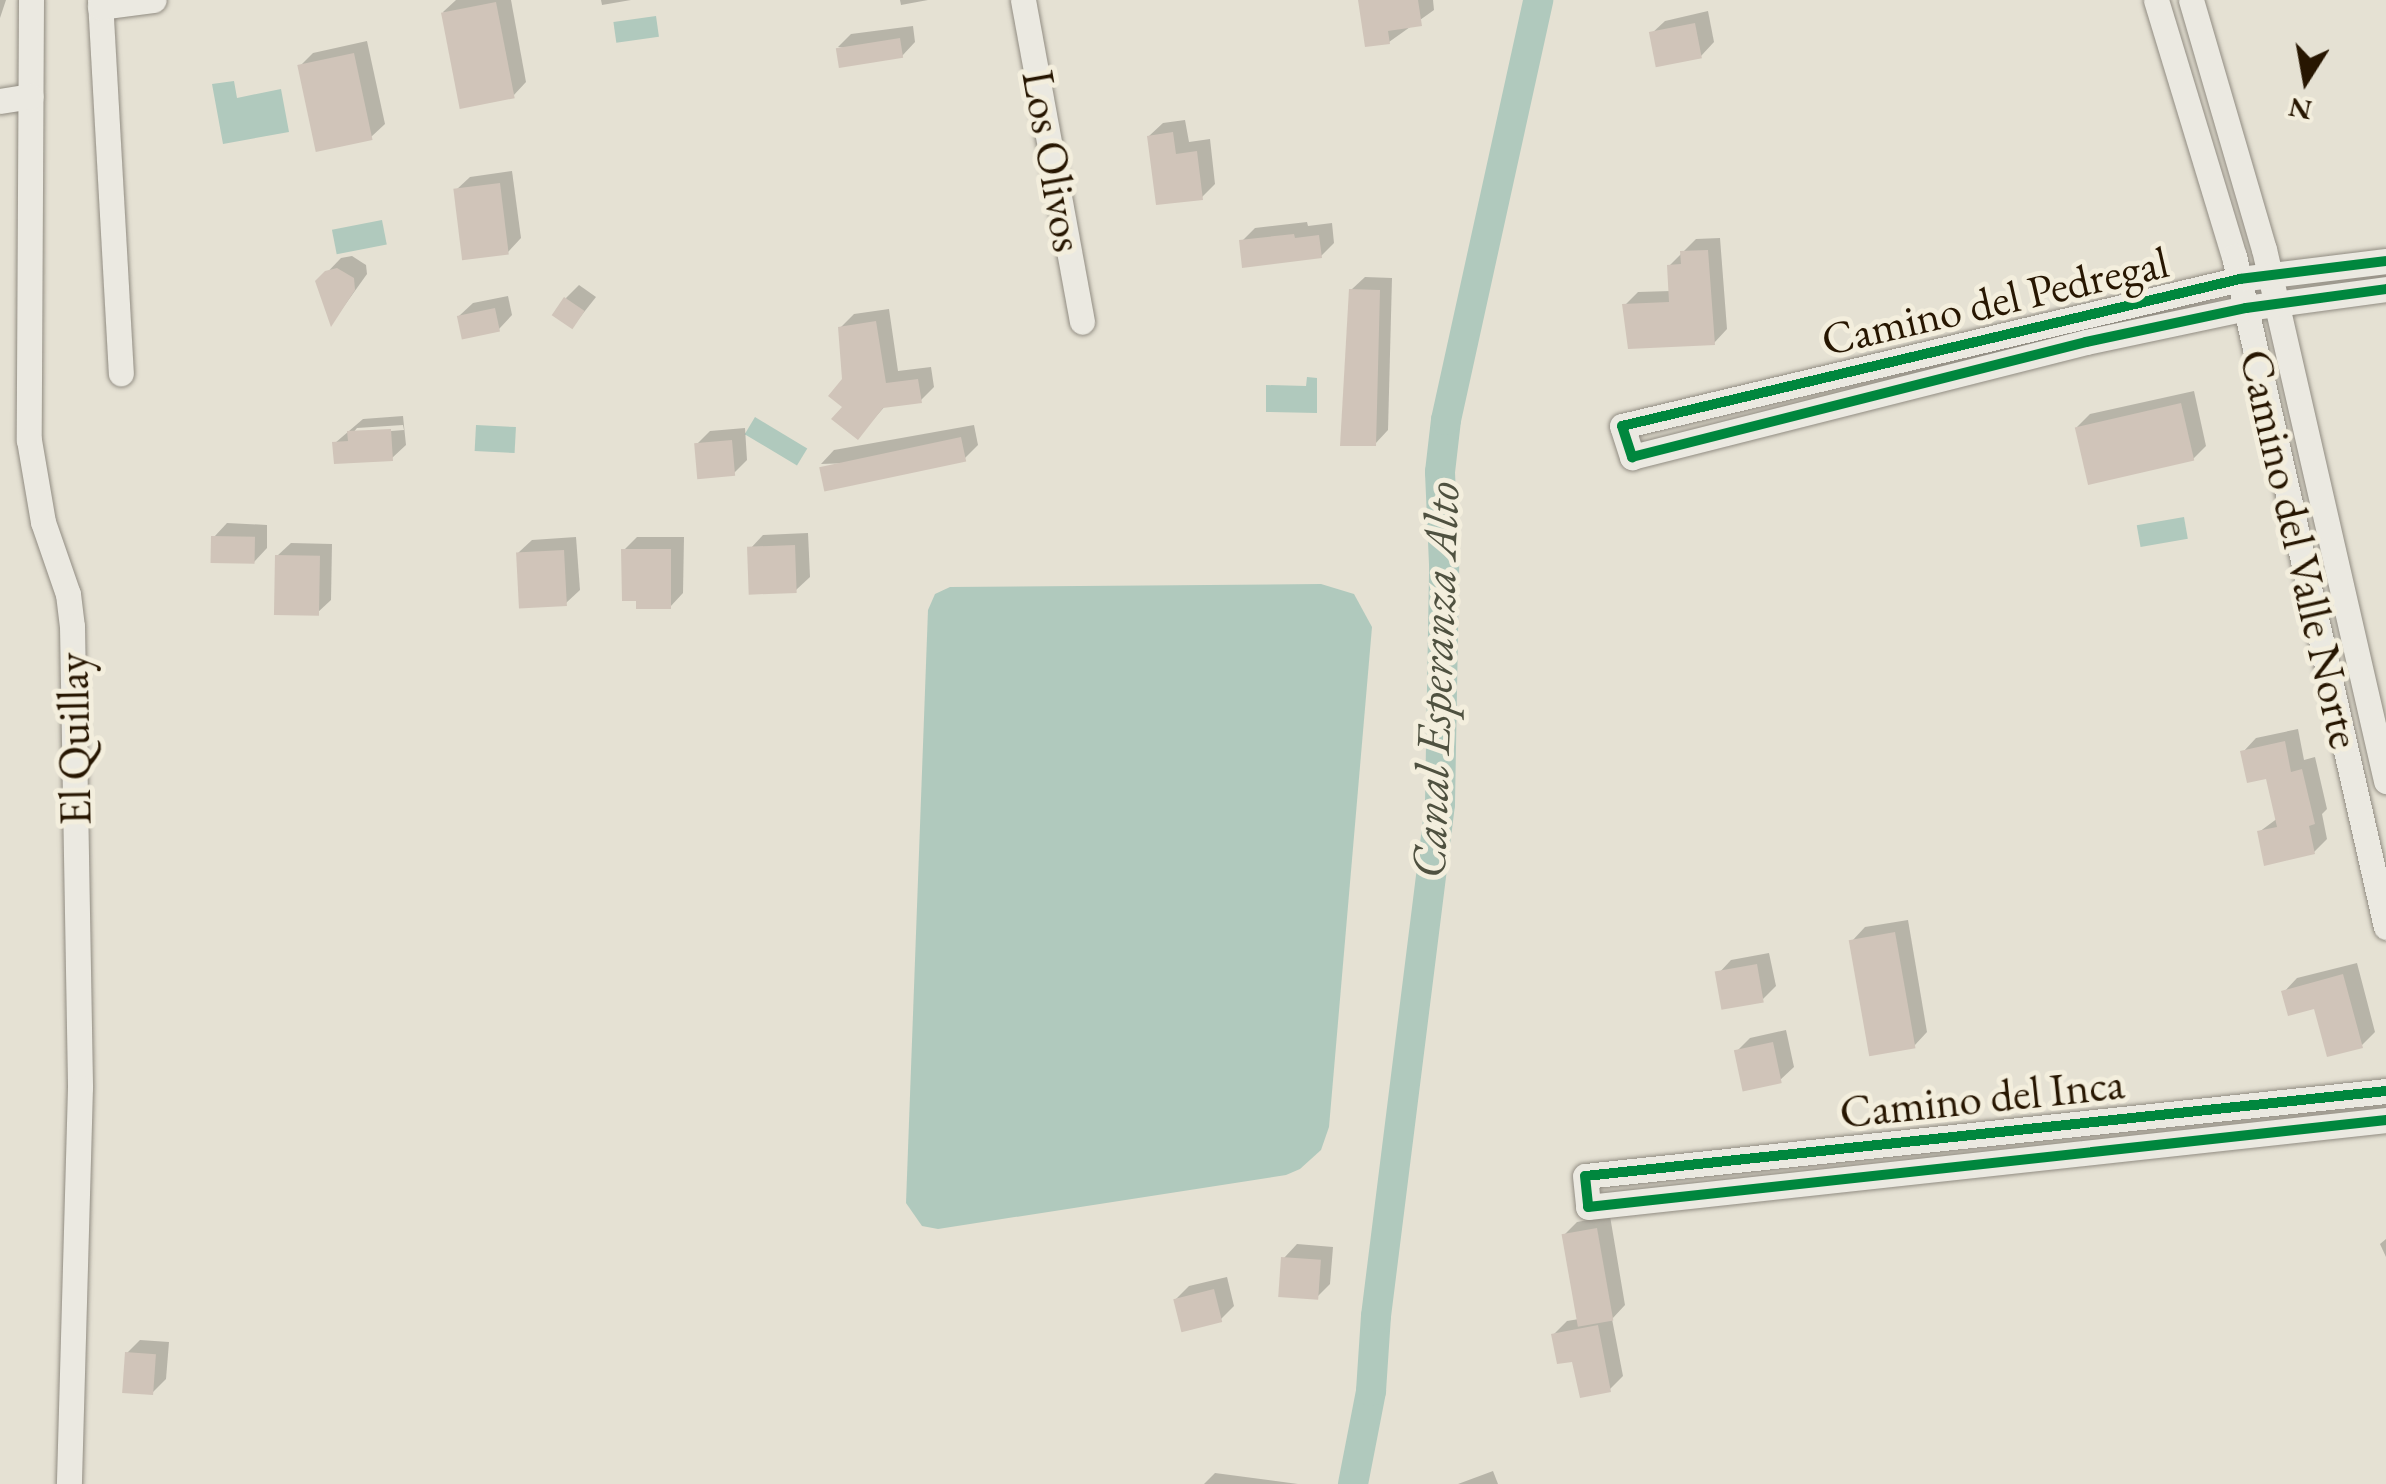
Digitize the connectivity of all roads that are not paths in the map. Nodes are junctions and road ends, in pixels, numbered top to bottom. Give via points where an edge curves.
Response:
1 (30, 0) edge
2 (154, 0) edge
3 (1023, 0) edge
4 (2156, 0) edge
5 (2191, 0) edge
6 (100, 3) edge
7 (31, 96) junction
8 (0, 101) edge
9 (2386, 260) edge
10 (2270, 276) junction
11 (2240, 280) junction
12 (2386, 289) edge
13 (2276, 302) junction
14 (2246, 308) junction
15 (1082, 322) dead end
16 (121, 373) dead end
17 (2386, 780) edge
18 (2386, 927) edge
19 (2386, 1091) edge
20 (2386, 1120) edge
21 (69, 1484) edge

1 - 7 street, El Quillay
2 - 6 street
3 - 15 street, Los Olivos
4 - 11 street, Camino del Valle Norte
5 - 10 street, Camino del Valle Norte
6 - 16 street
7 - 8 street
7 - 21 street, El Quillay via 29,440 72,626 80,1086
9 - 10 street, Camino del Pedregal
10 - 11 street, Camino del Pedregal
10 - 13 street, Camino del Valle Norte
11 - 14 street, Camino del Valle Norte
11 - 14 street, Camino del Pedregal via 1622,426 1632,456
12 - 13 street, Camino del Pedregal
13 - 14 street, Camino del Pedregal
13 - 17 street, Camino del Valle Norte
14 - 18 street, Camino del Valle Norte
19 - 20 street, Camino del Inca via 1585,1176 1588,1207

